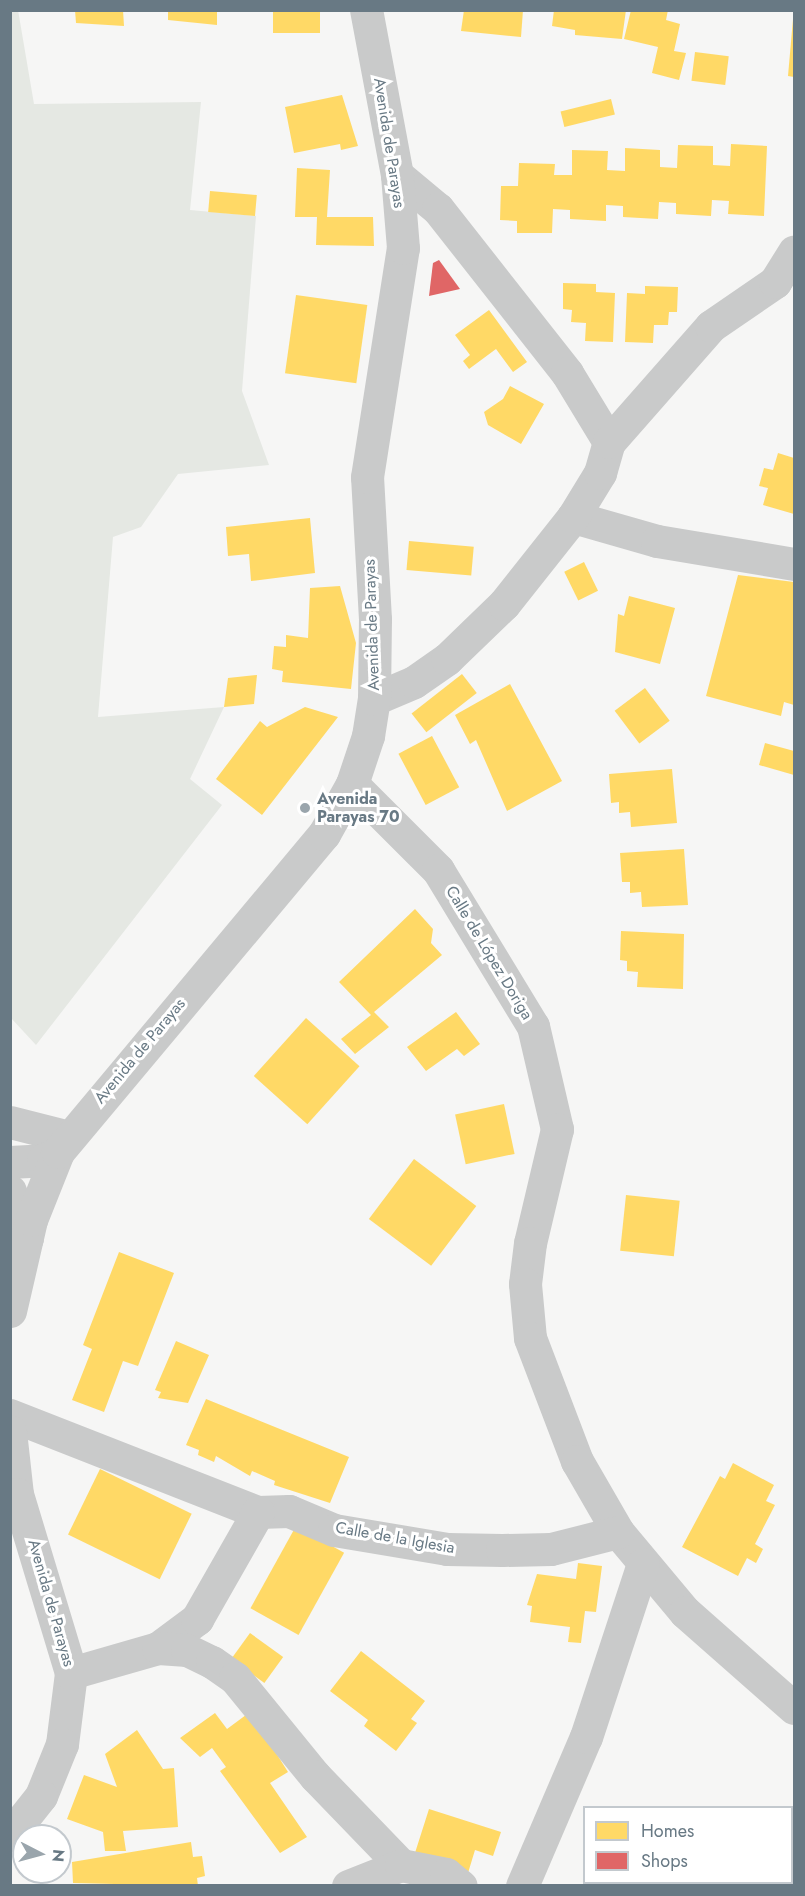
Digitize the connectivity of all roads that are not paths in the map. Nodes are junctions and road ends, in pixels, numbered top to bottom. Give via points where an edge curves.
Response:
1 (366, 10) edge
2 (397, 175) junction
3 (795, 252) edge
4 (609, 442) junction
5 (573, 517) junction
6 (795, 564) edge
7 (374, 699) junction
8 (352, 784) junction
9 (10, 1122) edge
10 (63, 1145) junction
11 (10, 1162) edge
12 (10, 1191) edge
13 (27, 1238) junction
14 (10, 1311) edge
15 (10, 1415) edge
16 (10, 1431) edge
17 (258, 1512) junction
18 (618, 1532) junction
19 (643, 1564) junction
20 (158, 1648) junction
21 (71, 1673) junction
22 (795, 1708) edge
23 (10, 1834) edge
24 (401, 1865) junction
25 (348, 1886) edge
26 (460, 1886) edge
27 (522, 1886) edge

1 - 2 street, Avenida de Parayas
2 - 4 street via 438,209 567,373
2 - 7 street, Avenida de Parayas via 403,248 367,477
3 - 4 street via 775,282 711,326
4 - 5 street via 600,472
5 - 6 street via 678,545
5 - 7 street via 504,604 447,659 414,682
7 - 8 street, Avenida de Parayas
8 - 10 street, Avenida de Parayas via 324,834
8 - 18 street, Calle de López Doriga via 438,870 533,1026 557,1129 529,1253 525,1284 530,1338 577,1461
9 - 10 street
10 - 11 street via 43,1160
10 - 13 street, Avenida de Parayas
12 - 13 street
13 - 14 street, Avenida de Parayas
15 - 17 street, Calle de la Iglesia
16 - 21 street, Avenida de Parayas via 17,1494
17 - 18 street, Calle de la Iglesia via 289,1511 334,1530 447,1549 551,1549
17 - 20 street via 197,1619
18 - 19 street, Calle de López Doriga
19 - 22 street, Calle de López Doriga via 685,1612
19 - 27 street via 586,1737
20 - 21 street
20 - 24 street via 187,1650 235,1678 315,1776
21 - 23 street, Avenida de Parayas via 62,1744 40,1796
24 - 25 street
24 - 26 street via 446,1874

